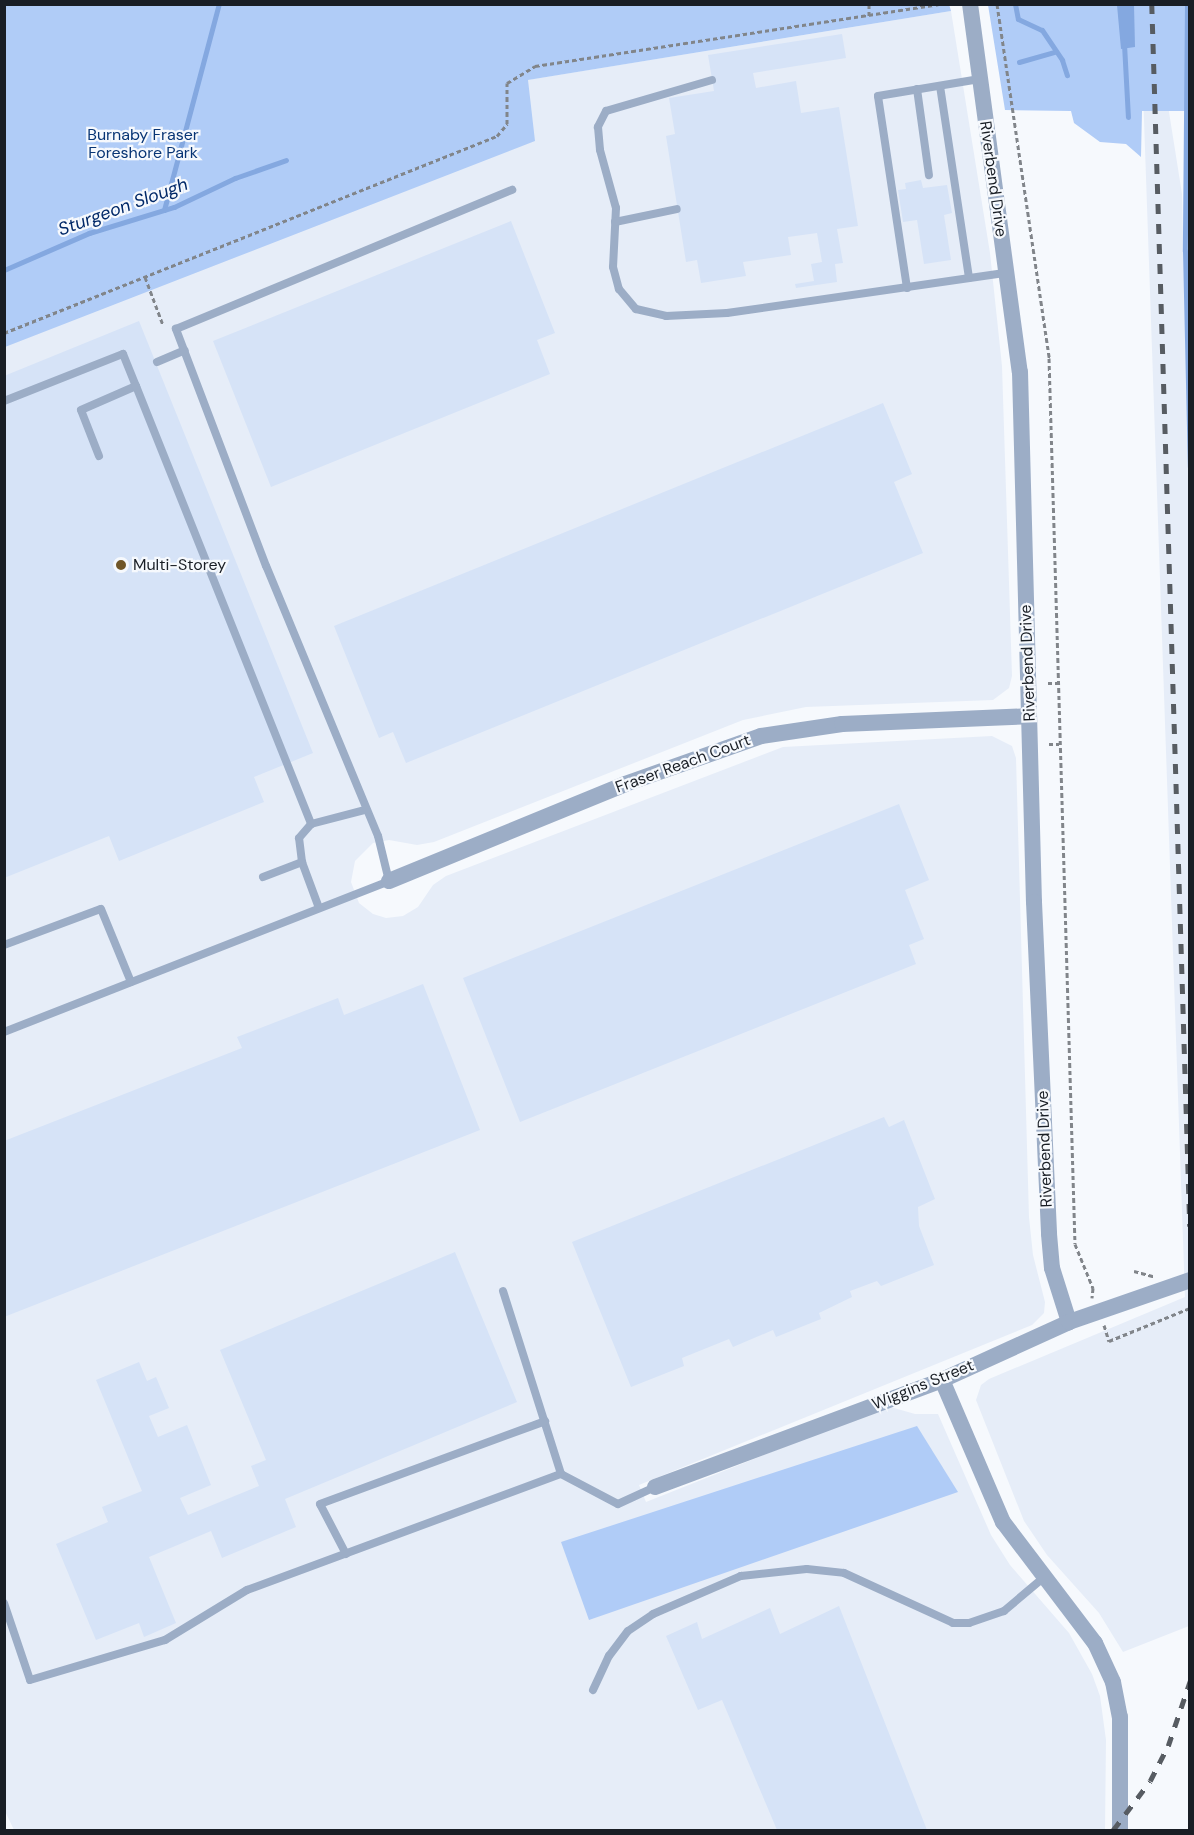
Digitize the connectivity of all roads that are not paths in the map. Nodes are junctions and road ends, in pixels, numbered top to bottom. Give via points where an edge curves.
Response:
1 (970, 4) edge
2 (980, 79) junction
3 (712, 80) dead end
4 (940, 86) junction
5 (917, 89) junction
6 (928, 175) dead end
7 (512, 190) dead end
8 (677, 209) dead end
9 (615, 222) junction
10 (1006, 273) junction
11 (969, 278) junction
12 (907, 288) junction
13 (185, 350) junction
14 (157, 362) dead end
15 (136, 386) junction
16 (4, 401) edge
17 (99, 456) dead end
18 (1029, 716) junction
19 (366, 810) junction
20 (311, 824) junction
21 (302, 862) junction
22 (263, 877) dead end
23 (389, 880) junction
24 (319, 908) junction
25 (4, 945) edge
26 (131, 982) junction
27 (4, 1032) edge
28 (1190, 1280) edge
29 (503, 1291) dead end
30 (1069, 1322) junction
31 (942, 1380) junction
32 (544, 1421) junction
33 (561, 1474) junction
34 (655, 1487) joint
35 (346, 1554) junction
36 (1043, 1578) junction
37 (4, 1603) edge
38 (593, 1690) dead end
39 (1120, 1830) edge

1 - 2 street, Riverbend Drive
2 - 4 lane
2 - 10 street, Riverbend Drive
3 - 9 lane via 606,111 598,127 600,150 616,208
4 - 5 lane
4 - 11 lane
5 - 6 lane
5 - 12 lane via 878,96
7 - 13 lane via 176,329
8 - 9 lane
9 - 12 lane via 613,267 619,289 636,309 666,316 727,313
10 - 11 lane
10 - 18 street, Riverbend Drive via 1020,372
11 - 12 lane
13 - 14 lane
13 - 19 lane via 266,566
15 - 16 lane via 123,354
15 - 17 lane via 81,410
15 - 20 lane
18 - 23 street, Fraser Reach Court via 842,724 761,736 625,784
18 - 30 street, Riverbend Drive via 1049,1234 1052,1268
19 - 20 lane
19 - 23 lane via 378,836
20 - 21 lane via 299,838
21 - 22 lane
21 - 24 lane
23 - 24 lane
24 - 26 lane
25 - 26 lane via 101,909
26 - 27 lane
28 - 30 street, Wiggins Street
29 - 32 lane
30 - 31 street, Wiggins Street
31 - 34 street, Wiggins Street
31 - 36 street via 1003,1522
32 - 33 lane
32 - 35 lane via 320,1504
33 - 34 lane via 618,1504
33 - 35 lane
35 - 37 lane via 247,1590 165,1640 30,1680
36 - 38 lane via 1004,1611 969,1623 953,1623 844,1573 807,1569 741,1576 652,1614 628,1631 609,1656
36 - 39 street via 1095,1643 1113,1682 1120,1718

